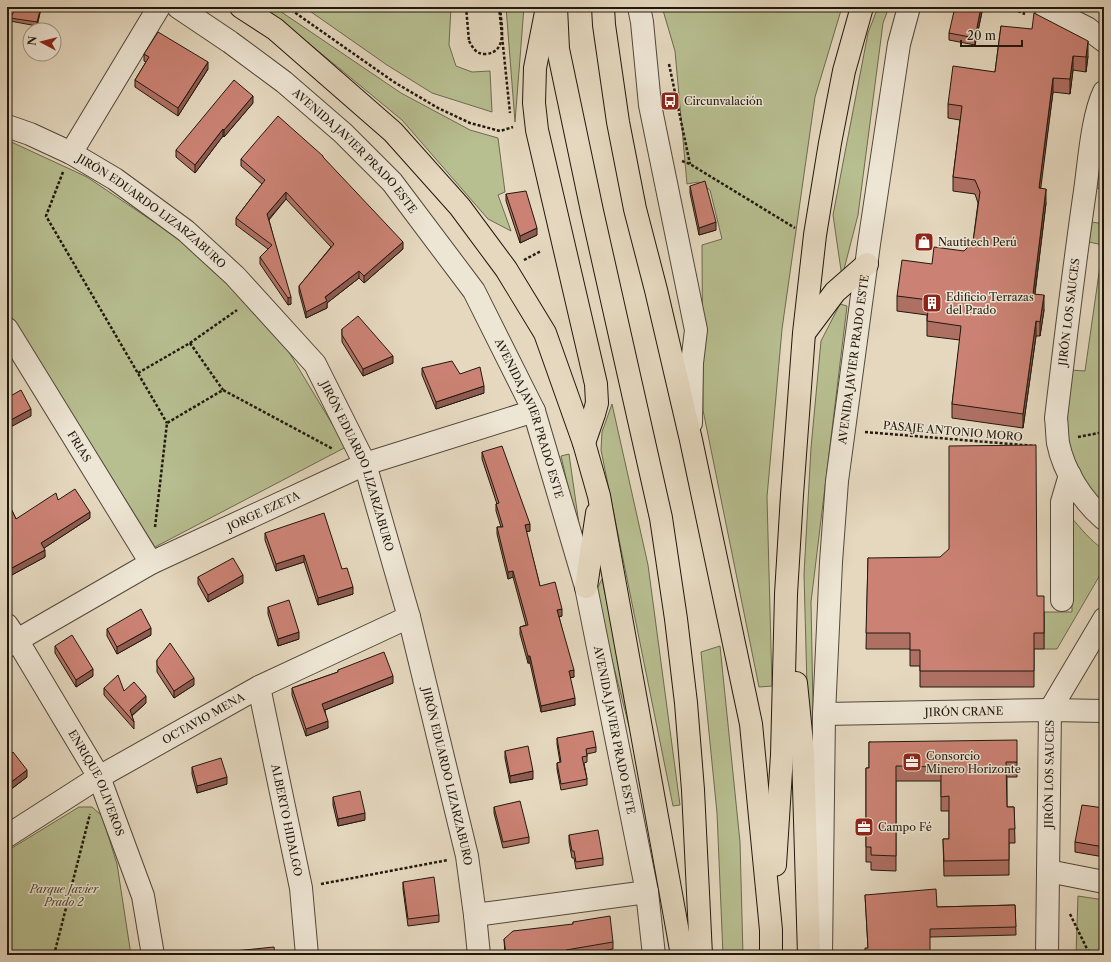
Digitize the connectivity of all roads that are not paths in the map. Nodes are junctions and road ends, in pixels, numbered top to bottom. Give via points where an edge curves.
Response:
1 (159, 7) edge
2 (178, 7) edge
3 (241, 7) edge
4 (547, 7) edge
5 (556, 7) edge
6 (603, 7) edge
7 (638, 7) edge
8 (862, 7) edge
9 (909, 7) edge
10 (1045, 7) edge
11 (1104, 41) edge
12 (1104, 92) edge
13 (7, 126) edge
14 (71, 153) junction
15 (867, 264) junction
16 (7, 329) edge
17 (804, 333) junction
18 (534, 411) junction
19 (691, 440) junction
20 (584, 443) junction
21 (361, 456) junction
22 (1070, 475) junction
23 (599, 496) junction
24 (1104, 519) edge
25 (151, 563) junction
26 (586, 586) junction
27 (786, 594) junction
28 (1062, 600) dead end
29 (409, 617) junction
30 (1104, 619) edge
31 (10, 637) edge
32 (259, 687) junction
33 (1050, 710) junction
34 (1104, 712) edge
35 (824, 714) junction
36 (99, 777) junction
37 (7, 836) edge
38 (1048, 871) junction
39 (1104, 882) edge
40 (648, 892) junction
41 (475, 915) junction
42 (771, 930) junction
43 (152, 955) edge
44 (307, 955) edge
45 (479, 955) edge
46 (654, 955) edge
47 (682, 955) edge
48 (701, 955) edge
49 (771, 955) edge
50 (810, 955) edge
51 (821, 955) edge
52 (1047, 955) edge

1 - 14 street
2 - 18 street, AVENIDA JAVIER PRADO ESTE via 284,82 392,182 474,291
3 - 20 highway via 275,29 394,132 460,207 506,269 545,333
4 - 20 highway via 535,68 534,103 537,130 596,384 597,403
5 - 48 highway via 558,49 661,518 676,619 691,758
6 - 19 highway via 618,122 635,210
7 - 19 street via 642,22 650,105 696,330 692,363
8 - 17 highway via 844,71 830,143 815,235
9 - 15 street, AVENIDA JAVIER PRADO ESTE via 899,44
10 - 11 street via 1087,28
12 - 22 street, JIRÓN LOS SAUCES via 1091,146 1056,418 1061,455
13 - 14 street, JIRÓN EDUARDO LIZARZABURO
14 - 21 street, JIRÓN EDUARDO LIZARZABURO via 115,179 186,231 235,276 315,364
15 - 17 highway via 835,292
15 - 35 street, AVENIDA JAVIER PRADO ESTE via 837,481
16 - 25 street, FRIAS
17 - 27 highway
18 - 21 street, JORGE EZETA
18 - 26 street, AVENIDA JAVIER PRADO ESTE
19 - 42 highway via 751,724
20 - 23 highway
21 - 25 street, JORGE EZETA
21 - 29 street, JIRÓN EDUARDO LIZARZABURO
22 - 24 street, JIRÓN LOS SAUCES via 1081,494
22 - 28 street via 1062,502
23 - 26 highway
23 - 47 highway
25 - 31 street, JORGE EZETA
26 - 40 street, AVENIDA JAVIER PRADO ESTE
27 - 42 highway via 782,755
27 - 50 highway via 803,753
29 - 32 street, OCTAVIO MENA
29 - 41 street, JIRÓN EDUARDO LIZARZABURO via 467,856
30 - 33 street, JIRÓN LOS SAUCES
31 - 36 street, ENRIQUE OLIVEROS
32 - 36 street, OCTAVIO MENA
32 - 44 street, ALBERTO HIDALGO via 301,888
33 - 34 street, JIRÓN CRANE
33 - 35 street, JIRÓN CRANE
33 - 38 street, JIRÓN LOS SAUCES
35 - 51 street, AVENIDA JAVIER PRADO ESTE
36 - 37 street, OCTAVIO MENA
36 - 43 street, ENRIQUE OLIVEROS via 143,896
38 - 39 street
38 - 52 street, JIRÓN LOS SAUCES
40 - 41 street
40 - 46 street, AVENIDA JAVIER PRADO ESTE
41 - 45 street, JIRÓN EDUARDO LIZARZABURO
42 - 49 highway

